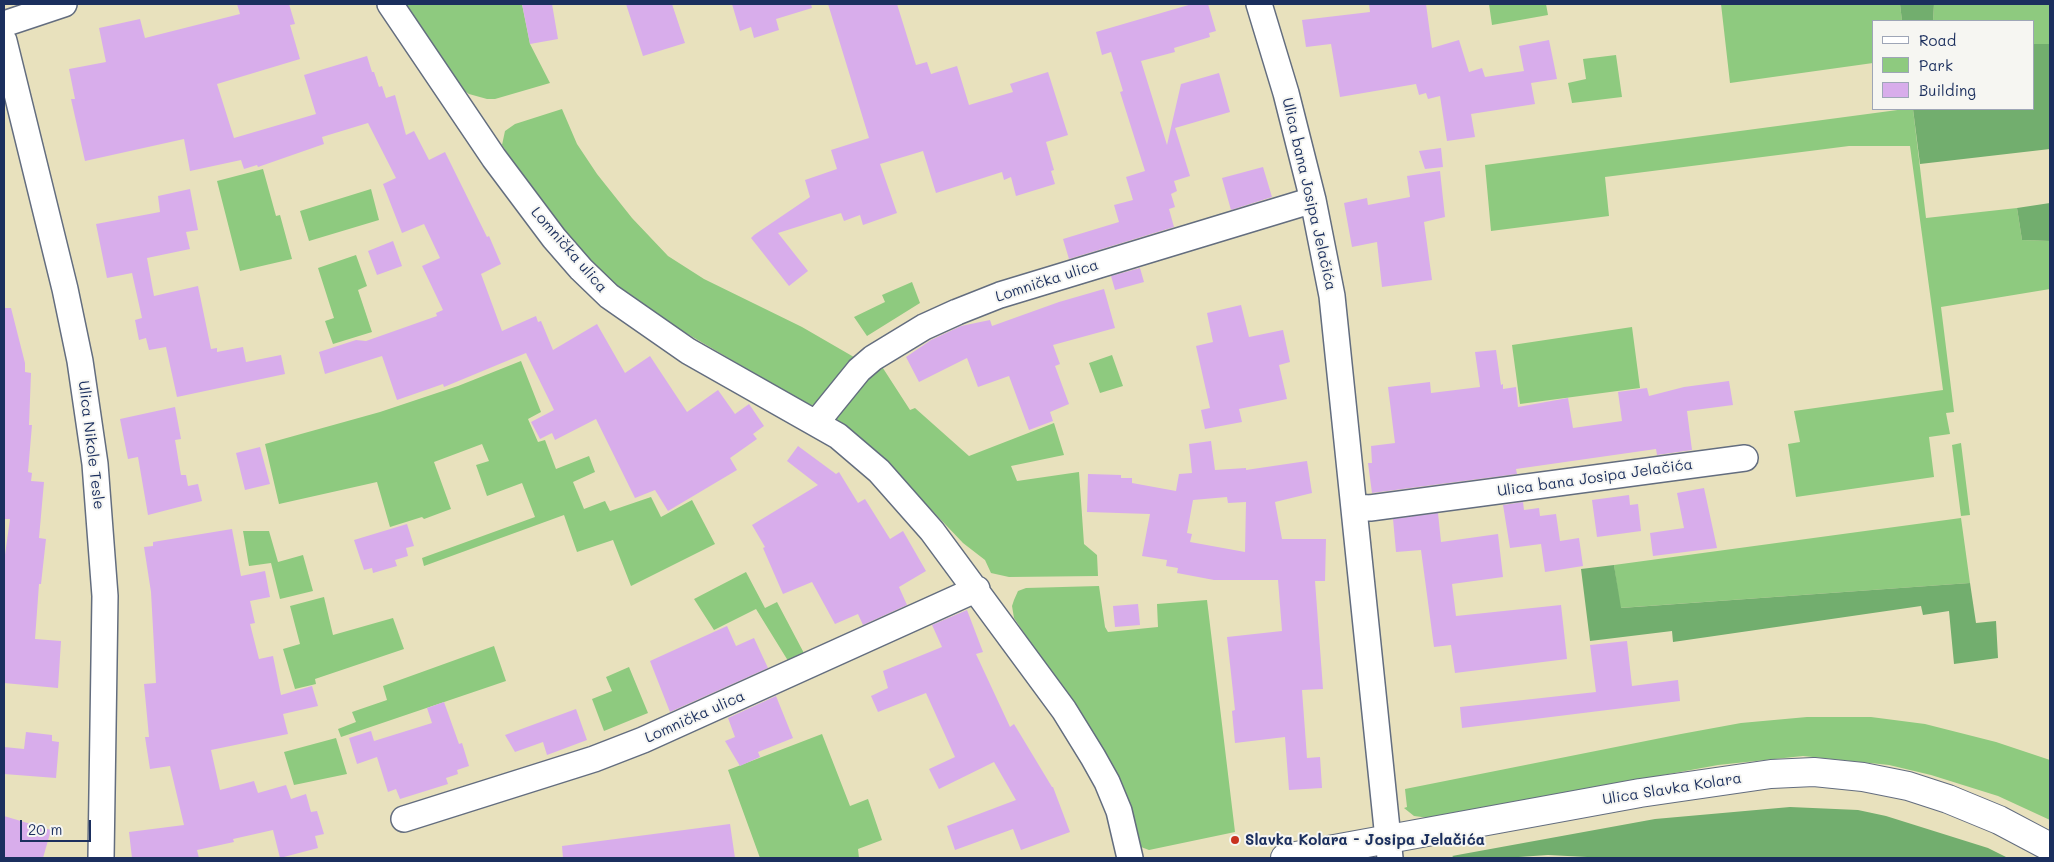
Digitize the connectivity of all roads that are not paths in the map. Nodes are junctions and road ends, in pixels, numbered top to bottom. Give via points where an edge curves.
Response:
1 (64, 4) edge
2 (390, 4) edge
3 (1258, 4) edge
4 (4, 24) edge
5 (4, 41) edge
6 (1313, 200) junction
7 (816, 423) junction
8 (1745, 458) dead end
9 (1355, 507) junction
10 (977, 589) junction
11 (404, 819) dead end
12 (2050, 847) edge
13 (1390, 848) edge
14 (101, 858) edge
15 (1130, 858) edge
16 (1285, 858) edge

1 - 4 street
2 - 7 street, Lomnička ulica via 494,158 580,269 624,307 688,352
3 - 6 street, Ulica bana Josipa Jelačića via 1286,93
5 - 14 street, Ulica Nikole Tesle via 65,289 80,360 95,464 106,596
6 - 7 street, Lomnička ulica via 1000,295 957,312 924,327 873,358 859,370
6 - 9 street, Ulica bana Josipa Jelačića via 1332,296
7 - 10 street, Lomnička ulica via 838,436 879,471
8 - 9 street, Ulica bana Josipa Jelačića via 1370,508
9 - 13 street, Ulica bana Josipa Jelačića
10 - 11 street, Lomnička ulica via 644,740
10 - 15 street, Lomnička ulica via 1064,710 1107,782 1119,811
12 - 13 main road, Ulica Slavka Kolara via 1999,820 1908,786 1814,772 1699,783
13 - 16 main road, Ulica Slavka Kolara

